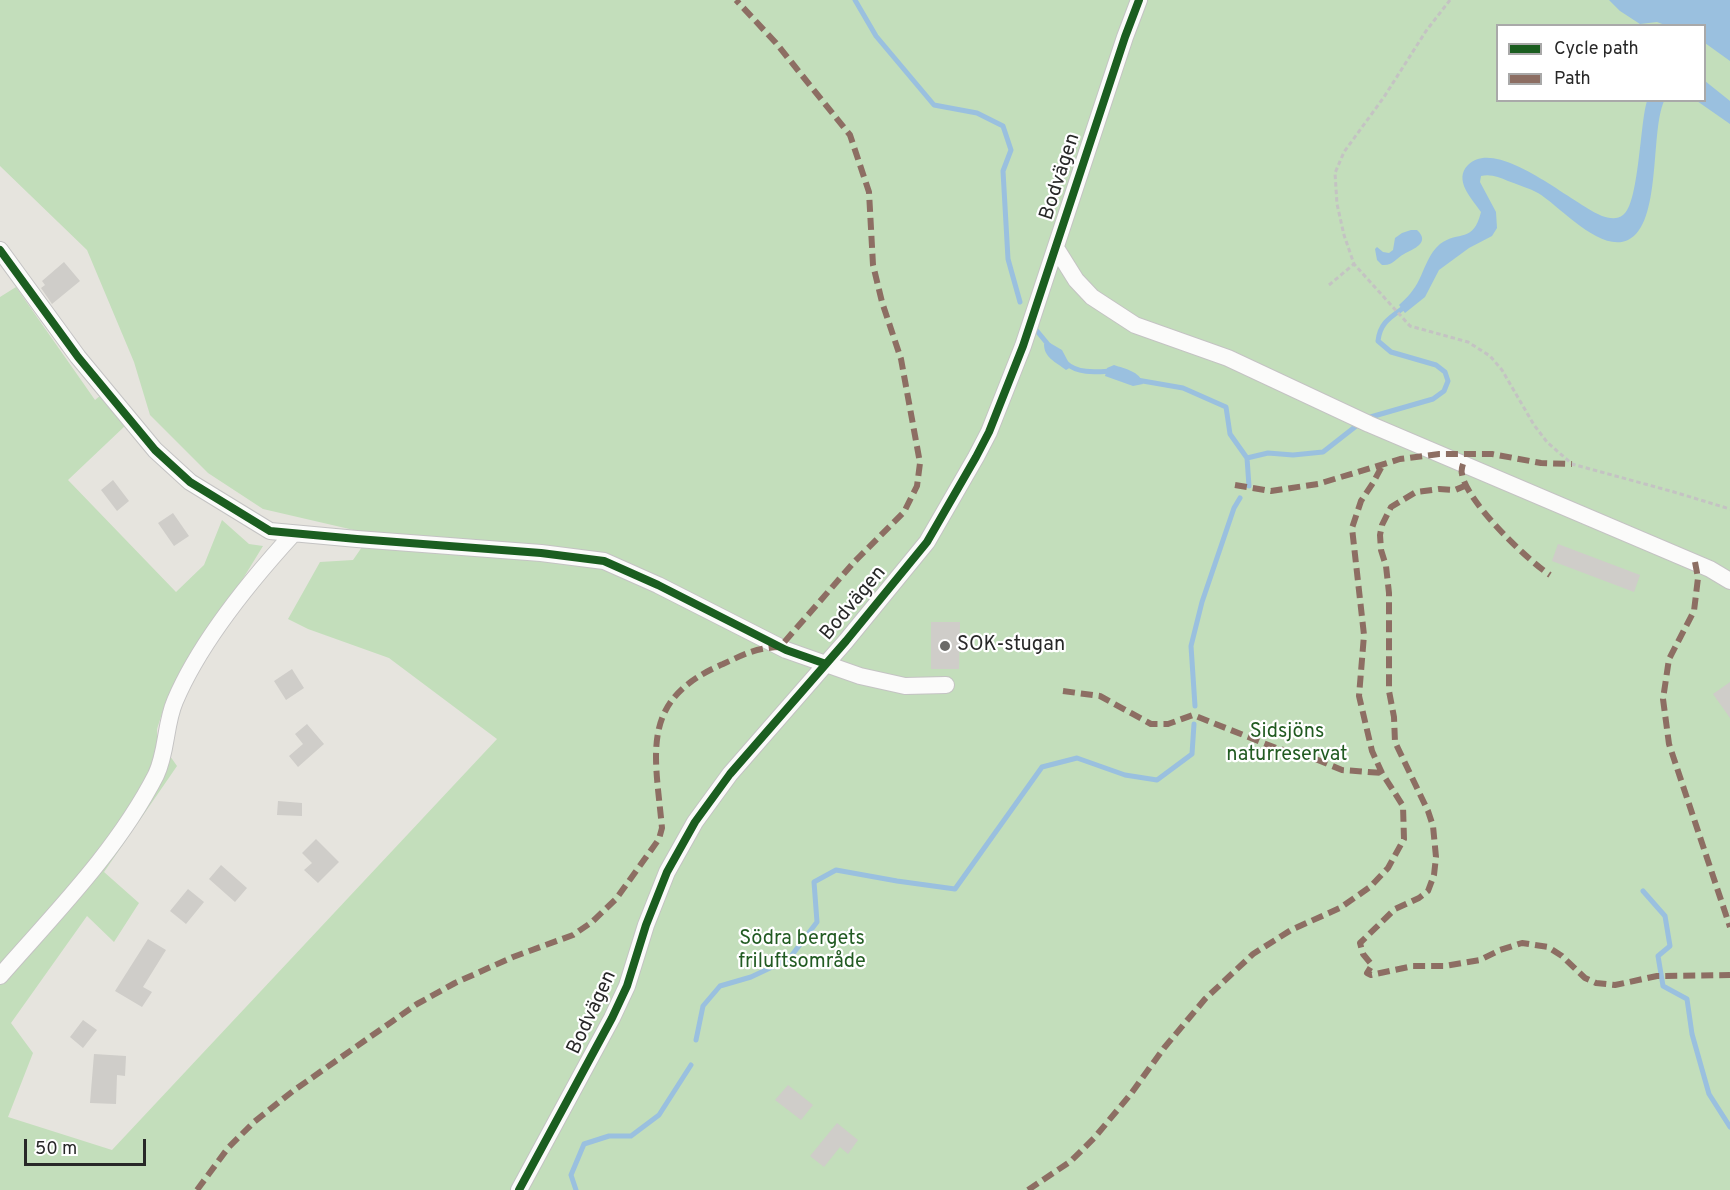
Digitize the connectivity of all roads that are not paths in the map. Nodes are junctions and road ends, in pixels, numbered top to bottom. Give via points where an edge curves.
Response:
1 (1139, 0) edge
2 (1056, 248) junction
3 (0, 250) edge
4 (293, 534) junction
5 (1730, 581) edge
6 (826, 664) junction
7 (946, 685) dead end
8 (0, 976) edge
9 (519, 1190) edge

1 - 2 street, Bodvägen
2 - 5 street via 1092,297 1136,325 1228,358 1369,424 1710,568
2 - 6 street, Bodvägen via 989,432 948,509 896,582
3 - 4 street via 78,357 155,450 208,494 270,531
4 - 6 street via 541,552 604,561 786,650
4 - 8 street via 233,604 198,657 175,701 158,770 119,835 91,873
6 - 7 street via 905,686
6 - 9 street, Bodvägen via 730,774 675,855 646,925 627,986

